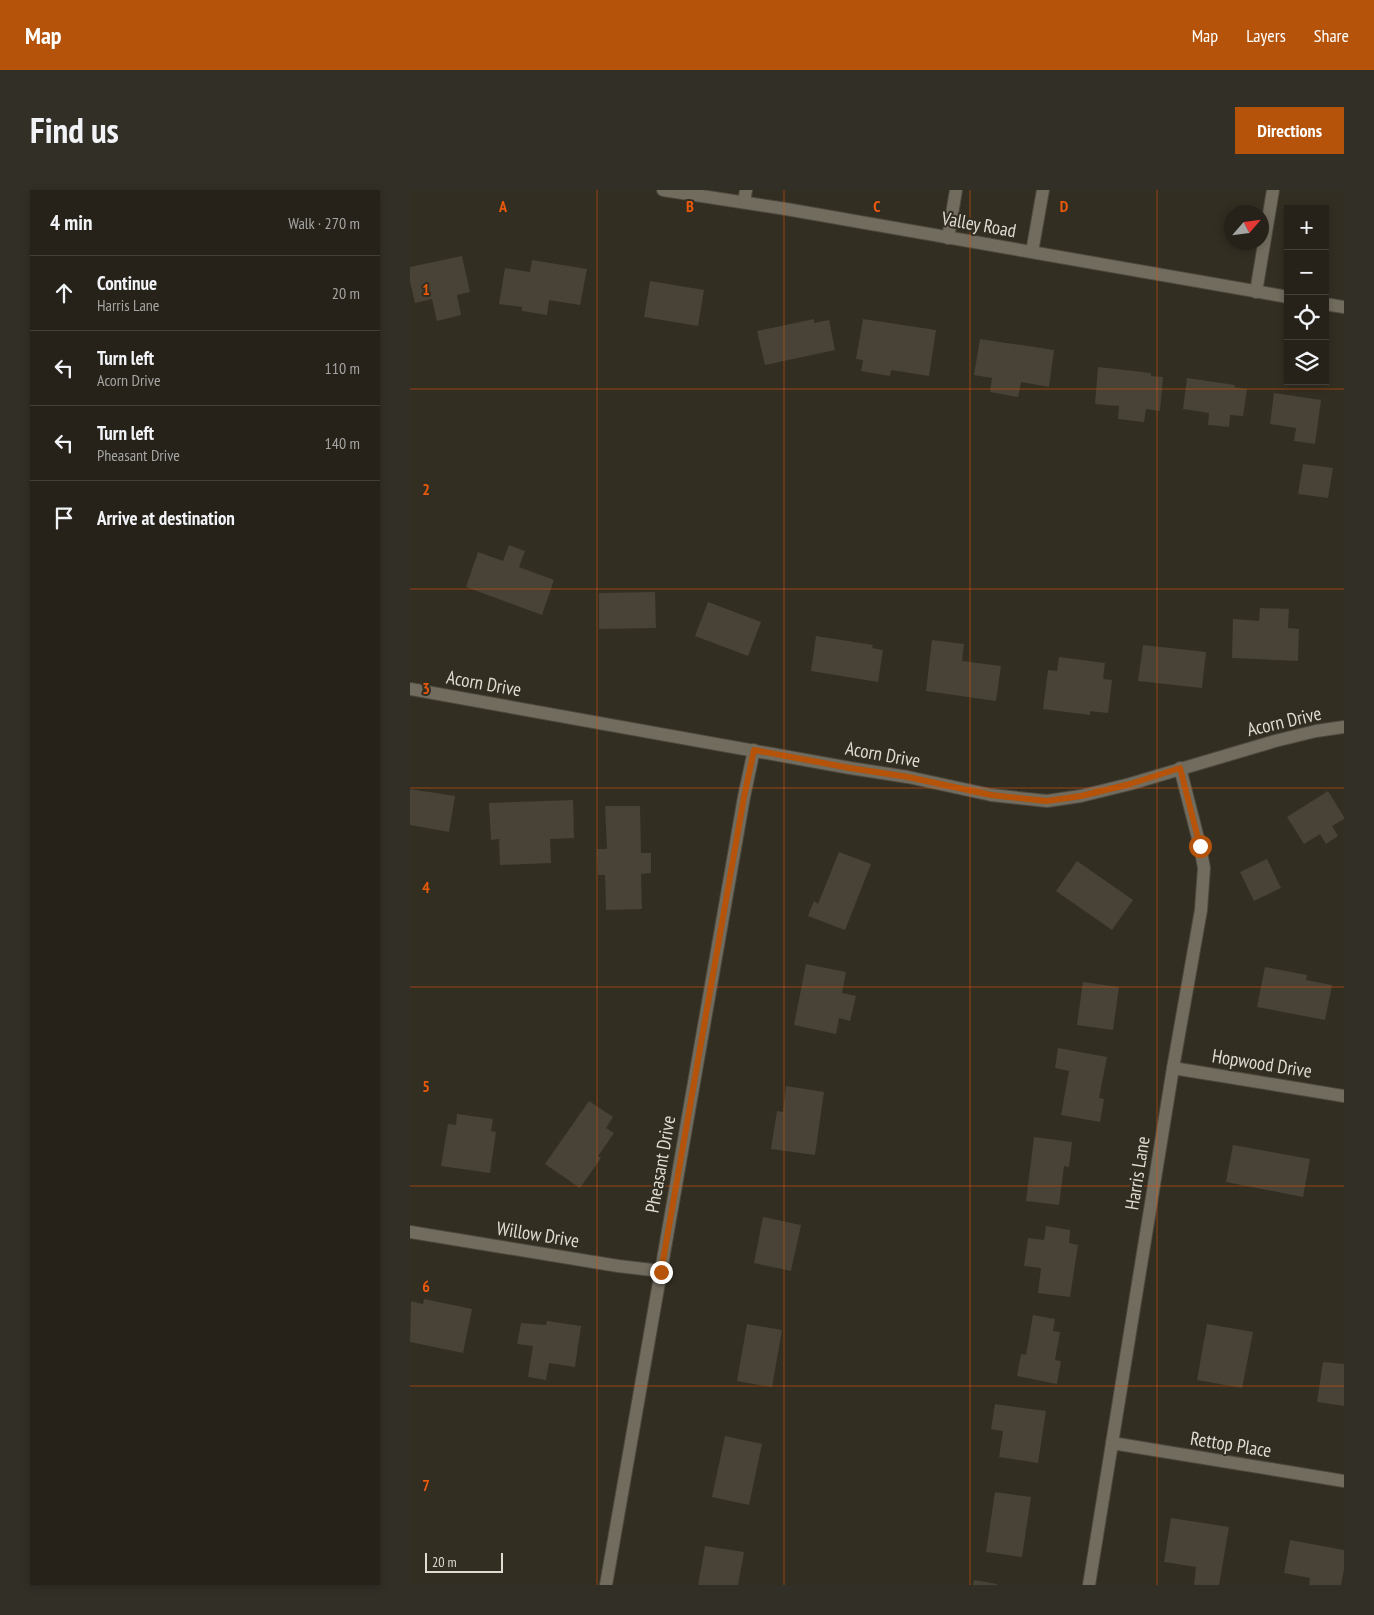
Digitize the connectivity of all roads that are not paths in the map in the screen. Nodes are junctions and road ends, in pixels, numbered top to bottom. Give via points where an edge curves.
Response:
1 (663, 190) edge
2 (956, 190) edge
3 (1043, 190) edge
4 (1273, 190) edge
5 (686, 192) edge
6 (745, 196) edge
7 (948, 238) junction
8 (1032, 252) junction
9 (1256, 292) junction
10 (1284, 296) edge
11 (1329, 305) edge
12 (1344, 307) edge
13 (410, 689) edge
14 (1344, 728) edge
15 (754, 750) junction
16 (1180, 768) junction
17 (1173, 1068) junction
18 (1344, 1096) edge
19 (410, 1232) edge
20 (661, 1272) junction
21 (1112, 1443) junction
22 (1344, 1481) edge
23 (606, 1585) edge
24 (1089, 1585) edge

1 - 5 street, Valley Road
2 - 7 street
3 - 8 street
4 - 9 street
5 - 6 street, Valley Road
6 - 7 street, Valley Road
7 - 8 street, Valley Road
8 - 9 street, Valley Road
9 - 10 street, Valley Road
11 - 12 street
13 - 15 street, Acorn Drive
14 - 16 street, Acorn Drive via 1275,741
15 - 16 street, Acorn Drive via 991,795 1047,801 1089,794
15 - 20 street, Pheasant Drive
16 - 17 street, Harris Lane via 1204,868 1201,910
17 - 18 street, Hopwood Drive
17 - 21 street, Harris Lane
19 - 20 street, Willow Drive
20 - 23 street, Pheasant Drive
21 - 22 street, Rettop Place
21 - 24 street, Harris Lane

